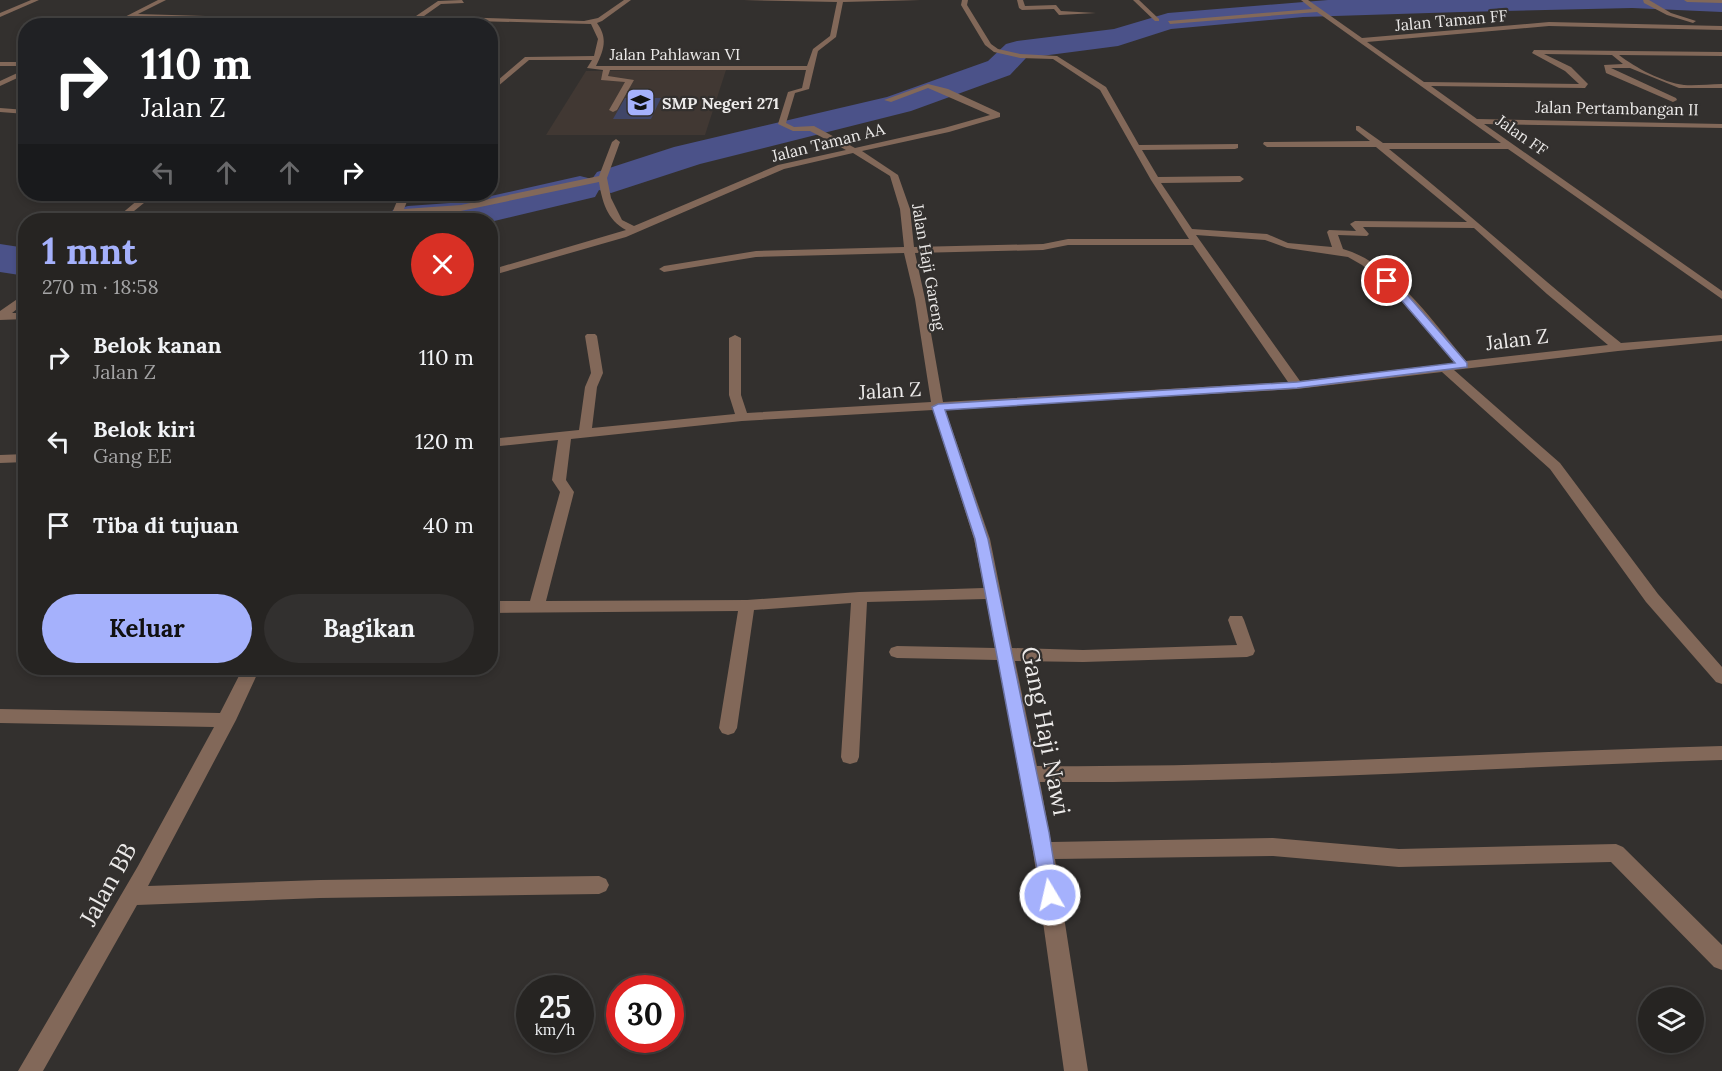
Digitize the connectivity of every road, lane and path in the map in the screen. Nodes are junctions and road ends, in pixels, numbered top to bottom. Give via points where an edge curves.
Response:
1 (36, 0) edge
2 (163, 0) edge
3 (628, 0) edge
4 (747, 0) edge
5 (880, 0) edge
6 (917, 0) edge
7 (965, 0) edge
8 (1020, 0) edge
9 (1136, 0) edge
10 (1304, 0) edge
11 (1687, 0) edge
12 (840, 1) edge
13 (1646, 1) edge
14 (1722, 1) edge
15 (10, 2) dead end
16 (462, 2) dead end
17 (29, 3) junction
18 (1055, 4) edge
19 (1317, 9) junction
20 (1093, 13) dead end
21 (0, 15) edge
22 (128, 16) junction
23 (124, 18) edge
24 (200, 18) edge
25 (363, 18) edge
26 (417, 18) joint
27 (498, 20) edge
28 (1157, 20) dead end
29 (593, 22) junction
30 (1170, 22) dead end
31 (1722, 23) edge
32 (1722, 28) edge
33 (1362, 40) junction
34 (1618, 53) junction
35 (1722, 54) edge
36 (596, 58) junction
37 (0, 64) edge
38 (18, 64) edge
39 (1632, 66) junction
40 (607, 68) junction
41 (810, 68) junction
42 (18, 74) edge
43 (0, 84) edge
44 (498, 84) edge
45 (1424, 84) junction
46 (1722, 86) edge
47 (888, 100) dead end
48 (1673, 100) dead end
49 (0, 110) edge
50 (613, 110) dead end
51 (18, 111) edge
52 (1476, 121) junction
53 (1722, 126) edge
54 (1359, 128) dead end
55 (616, 142) dead end
56 (1267, 144) dead end
57 (1379, 145) junction
58 (1235, 146) dead end
59 (1511, 146) junction
60 (1136, 148) junction
61 (857, 152) junction
62 (603, 178) junction
63 (1155, 180) junction
64 (1240, 180) dead end
65 (498, 200) edge
66 (141, 201) edge
67 (494, 201) edge
68 (127, 213) edge
69 (420, 213) edge
70 (1475, 225) junction
71 (634, 230) junction
72 (1189, 232) junction
73 (1196, 242) junction
74 (1338, 250) junction
75 (909, 251) junction
76 (664, 269) dead end
77 (498, 271) edge
78 (1722, 296) edge
79 (18, 302) edge
80 (18, 316) edge
81 (0, 317) edge
82 (591, 336) dead end
83 (1722, 338) edge
84 (735, 339) dead end
85 (1618, 347) junction
86 (1463, 365) junction
87 (1445, 368) junction
88 (1297, 385) junction
89 (938, 407) junction
90 (742, 417) junction
91 (585, 432) junction
92 (565, 434) junction
93 (498, 442) edge
94 (18, 458) edge
95 (0, 459) edge
96 (992, 594) junction
97 (859, 597) junction
98 (747, 605) junction
99 (537, 606) junction
100 (498, 607) edge
101 (1236, 620) dead end
102 (897, 652) dead end
103 (1004, 654) junction
104 (1719, 671) edge
105 (248, 675) edge
106 (0, 716) edge
107 (227, 720) junction
108 (728, 728) dead end
109 (1722, 753) edge
110 (850, 757) dead end
111 (1029, 774) junction
112 (1043, 851) junction
113 (599, 885) dead end
114 (131, 896) junction
115 (1722, 960) edge
116 (30, 1071) edge
117 (1076, 1071) edge

1 - 17 street
2 - 22 street
3 - 29 street
4 - 12 street
5 - 6 street
5 - 12 street
7 - 60 street via 977,27 996,51 1055,57 1103,89
8 - 18 street via 1022,8
9 - 28 street
10 - 19 street, Jalan FF
11 - 14 street
12 - 41 street via 833,37 814,50
13 - 31 street via 1655,9 1685,20
15 - 17 street
16 - 26 street via 440,2
17 - 21 street
18 - 20 street via 1059,13
19 - 30 street
19 - 33 street, Jalan FF
22 - 23 street
22 - 24 street
25 - 26 street
27 - 29 street
29 - 36 street, Jalan Pahlawan VI via 603,37
32 - 33 street, Jalan Taman FF via 1549,24
33 - 45 street, Jalan FF
34 - 35 street
34 - 39 street via 1613,54
34 - 45 street via 1533,52 1568,69 1585,86
36 - 40 street, Jalan Pahlawan VI via 591,68
36 - 44 street via 527,58
37 - 38 street
39 - 46 street, Jalan Pertambangan II via 1668,84
39 - 48 street via 1606,66 1609,71
40 - 41 street, Jalan Pahlawan VI
40 - 50 street via 604,78 630,80
41 - 61 street, Jalan Haji Gareng via 805,89 792,92 782,124 793,129 811,128
42 - 43 street
45 - 52 street, Jalan FF
47 - 61 street, Jalan Taman AA via 928,86 997,115
49 - 51 street
52 - 53 street, Jalan Pertambangan II
52 - 59 street, Jalan FF
54 - 57 street
55 - 62 street
56 - 57 street
57 - 59 street
57 - 70 street
58 - 60 street
59 - 78 street, Jalan FF
60 - 63 street
61 - 71 street, Jalan Taman AA via 781,167
61 - 75 street, Jalan Haji Gareng via 894,175 905,209
62 - 65 street
62 - 71 street via 606,198 618,222
63 - 64 street
63 - 72 street
66 - 68 street
67 - 69 street
70 - 74 street via 1355,224 1364,234 1332,232
70 - 85 street
71 - 77 street, Jalan Taman AA
72 - 73 street
72 - 74 street via 1267,237 1276,243
73 - 75 street via 1068,242 1043,247
73 - 88 street
74 - 86 street via 1362,260 1399,292
75 - 76 street via 756,254
75 - 89 street, Jalan Haji Gareng
79 - 81 street
80 - 81 street
82 - 91 street via 597,373 591,387
83 - 85 street, Jalan Z
84 - 90 street via 735,396
85 - 86 street, Jalan Z
86 - 87 street, Jalan Z
87 - 88 street, Jalan Z
87 - 104 street via 1555,466 1652,598
88 - 89 street, Jalan Z
89 - 90 street, Jalan Z
89 - 96 street, Gang Haji Nawi via 982,539
90 - 91 street, Jalan Z
91 - 92 street, Jalan Z
92 - 93 street, Jalan Z
92 - 99 street via 559,480 567,492
94 - 95 street
96 - 97 street
96 - 103 street, Gang Haji Nawi
97 - 98 street
97 - 110 street
98 - 99 street
98 - 108 street
99 - 100 street
101 - 103 street via 1247,651
102 - 103 street
103 - 111 street, Gang Haji Nawi
105 - 107 street, Jalan BB
106 - 107 street
107 - 114 street, Jalan BB
109 - 111 street via 1170,775
111 - 112 street, Gang Haji Nawi
112 - 115 street via 1273,847 1398,858 1616,853
112 - 117 street, Gang Haji Nawi
113 - 114 street
114 - 116 street, Jalan BB

